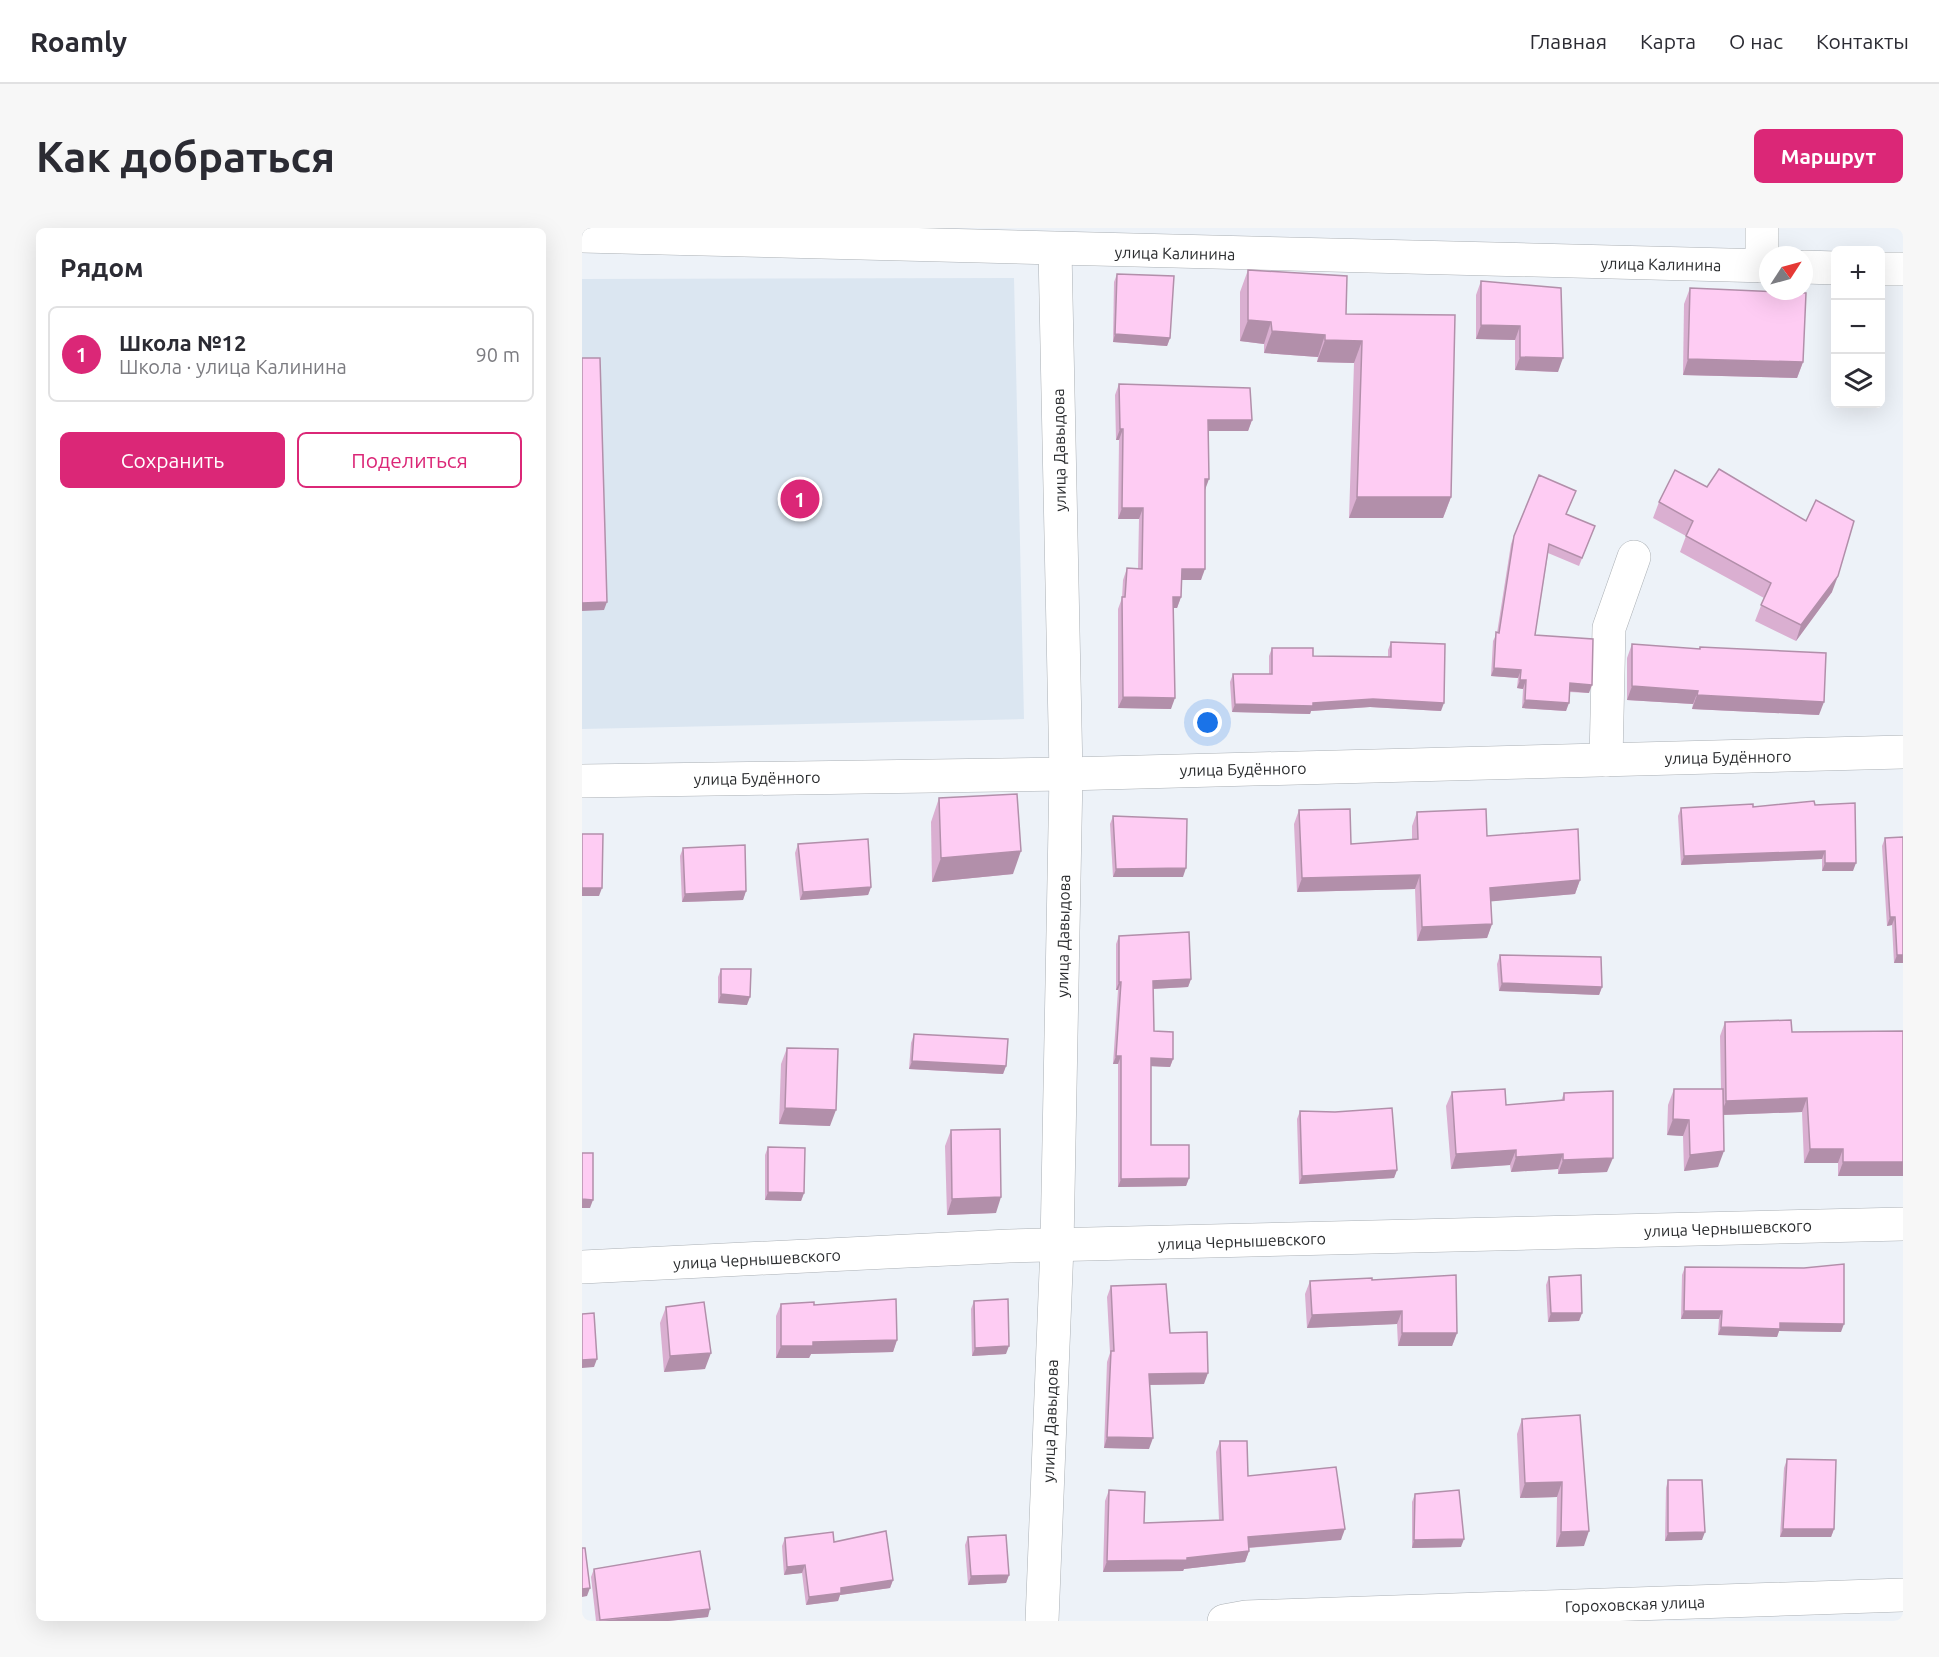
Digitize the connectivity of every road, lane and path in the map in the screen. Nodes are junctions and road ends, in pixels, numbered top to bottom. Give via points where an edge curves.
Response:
1 (1762, 228) edge
2 (621, 233) edge
3 (582, 236) edge
4 (856, 236) edge
5 (1104, 239) edge
6 (1763, 246) edge
7 (1054, 250) junction
8 (1759, 266) edge
9 (1813, 267) edge
10 (1831, 268) edge
11 (1885, 269) edge
12 (1903, 269) edge
13 (1634, 558) dead end
14 (1903, 752) edge
15 (1606, 760) junction
16 (1066, 774) junction
17 (582, 781) edge
18 (1903, 1224) edge
19 (1057, 1246) junction
20 (582, 1267) edge
21 (1903, 1595) edge
22 (1042, 1621) edge
23 (1224, 1621) edge

1 - 6 street
2 - 3 street, улица Калинина
2 - 4 street, улица Калинина
4 - 7 street, улица Калинина
5 - 7 street, улица Калинина
5 - 8 street, улица Калинина
7 - 16 street, улица Давыдова
9 - 10 street
11 - 12 street
13 - 15 street via 1609,628
14 - 15 street, улица Будённого
15 - 16 street, улица Будённого
16 - 17 street, улица Будённого
16 - 19 street, улица Давыдова
18 - 19 street, улица Чернышевского
19 - 20 street, улица Чернышевского
19 - 22 street, улица Давыдова
21 - 23 street, Гороховская улица via 1246,1617

